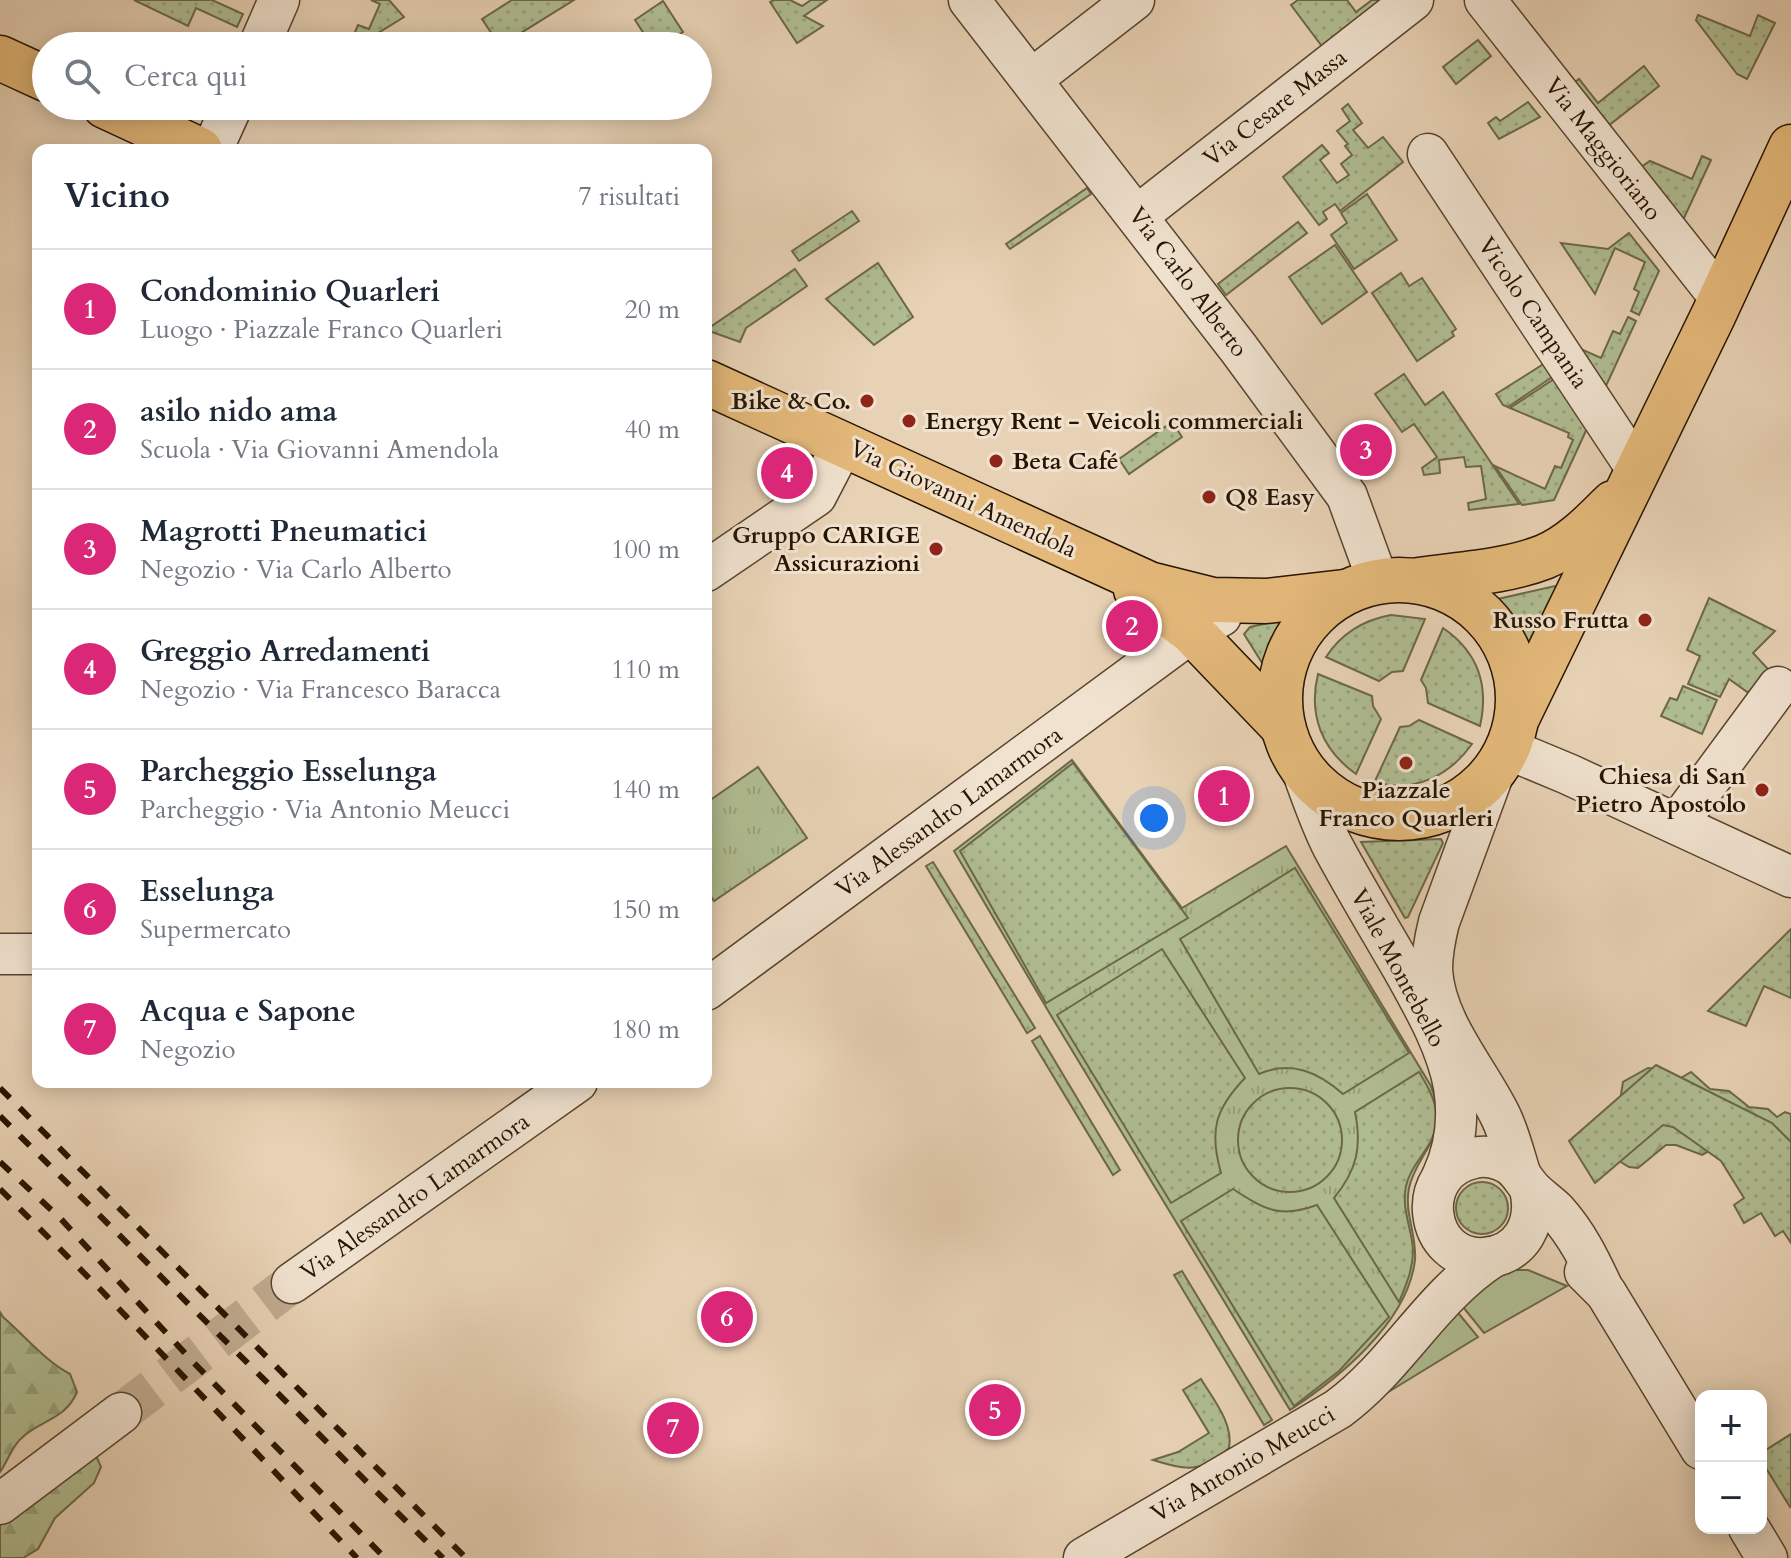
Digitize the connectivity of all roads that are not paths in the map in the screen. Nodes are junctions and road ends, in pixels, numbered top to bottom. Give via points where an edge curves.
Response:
1 (279, 0) edge
2 (969, 0) edge
3 (1134, 0) edge
4 (1413, 0) edge
5 (1485, 0) edge
6 (265, 32) edge
7 (0, 58) edge
8 (32, 73) edge
9 (1032, 79) junction
10 (135, 120) edge
11 (226, 120) edge
12 (187, 144) edge
13 (215, 144) edge
14 (1791, 147) edge
15 (1428, 154) dead end
16 (1137, 216) junction
17 (1721, 299) junction
18 (712, 385) edge
19 (843, 444) junction
20 (1635, 478) junction
21 (1089, 557) junction
22 (712, 567) edge
23 (1379, 584) junction
24 (1266, 601) junction
25 (1192, 632) junction
26 (1778, 687) dead end
27 (1283, 727) junction
28 (1507, 746) junction
29 (1301, 767) junction
30 (1677, 824) junction
31 (1791, 877) edge
32 (0, 954) edge
33 (32, 954) edge
34 (712, 986) edge
35 (568, 1088) edge
36 (1442, 1177) junction
37 (1525, 1181) junction
38 (1438, 1232) junction
39 (1503, 1253) junction
40 (292, 1283) tunnel mouth
41 (1603, 1289) junction
42 (1393, 1359) junction
43 (121, 1413) tunnel mouth
44 (1695, 1439) edge
45 (0, 1504) edge
46 (1753, 1534) edge
47 (1084, 1558) edge
48 (1767, 1558) edge

1 - 6 street
2 - 9 street, Via Carlo Alberto
3 - 9 street
4 - 16 street, Via Cesare Massa
5 - 17 street, Via Maggioriano
7 - 8 main road
9 - 16 street, Via Carlo Alberto
10 - 12 main road
11 - 13 street
14 - 17 main road
15 - 20 street, Vicolo Campania
16 - 23 street, Via Carlo Alberto via 1347,496
17 - 20 main road
18 - 19 main road, Via Giovanni Amendola
19 - 21 main road, Via Giovanni Amendola
19 - 22 street via 816,496
20 - 23 main road, Via Giovanni Amendola via 1571,541 1543,557
20 - 28 main road
21 - 24 main road, Via Giovanni Amendola via 1185,594
21 - 25 main road, Via Giovanni Amendola
23 - 24 main road, Via Giovanni Amendola
23 - 27 main road via 1324,605 1295,639 1280,682
23 - 28 main road via 1442,587 1486,617 1513,663 1520,698
24 - 25 street, Via Alessandro Lamarmora
25 - 27 main road, Via Giovanni Amendola
25 - 34 street, Via Alessandro Lamarmora
26 - 30 street
27 - 29 main road
28 - 29 main road via 1471,794 1443,810 1412,818 1380,817 1349,808
28 - 30 street
28 - 37 street, Viale Montebello via 1439,922 1432,972 1447,1020 1502,1118
29 - 36 street, Viale Montebello via 1332,844 1427,1014 1450,1070 1455,1125
30 - 31 street
32 - 33 street
35 - 40 street, Via Alessandro Lamarmora
36 - 37 street, Viale Montebello via 1452,1166 1480,1156 1508,1164
36 - 38 street, Viale Montebello via 1432,1203
37 - 39 street, Viale Montebello via 1533,1215 1529,1228
37 - 41 street, Viale Montebello via 1580,1245
38 - 39 street, Viale Montebello via 1462,1254 1477,1258
38 - 42 street, Via Antonio Meucci via 1429,1282
39 - 41 street, Viale Montebello via 1554,1252
39 - 42 street, Via Antonio Meucci via 1468,1273
41 - 44 street, Viale Montebello
42 - 47 street, Via Antonio Meucci via 1338,1409
43 - 45 street
46 - 48 street

